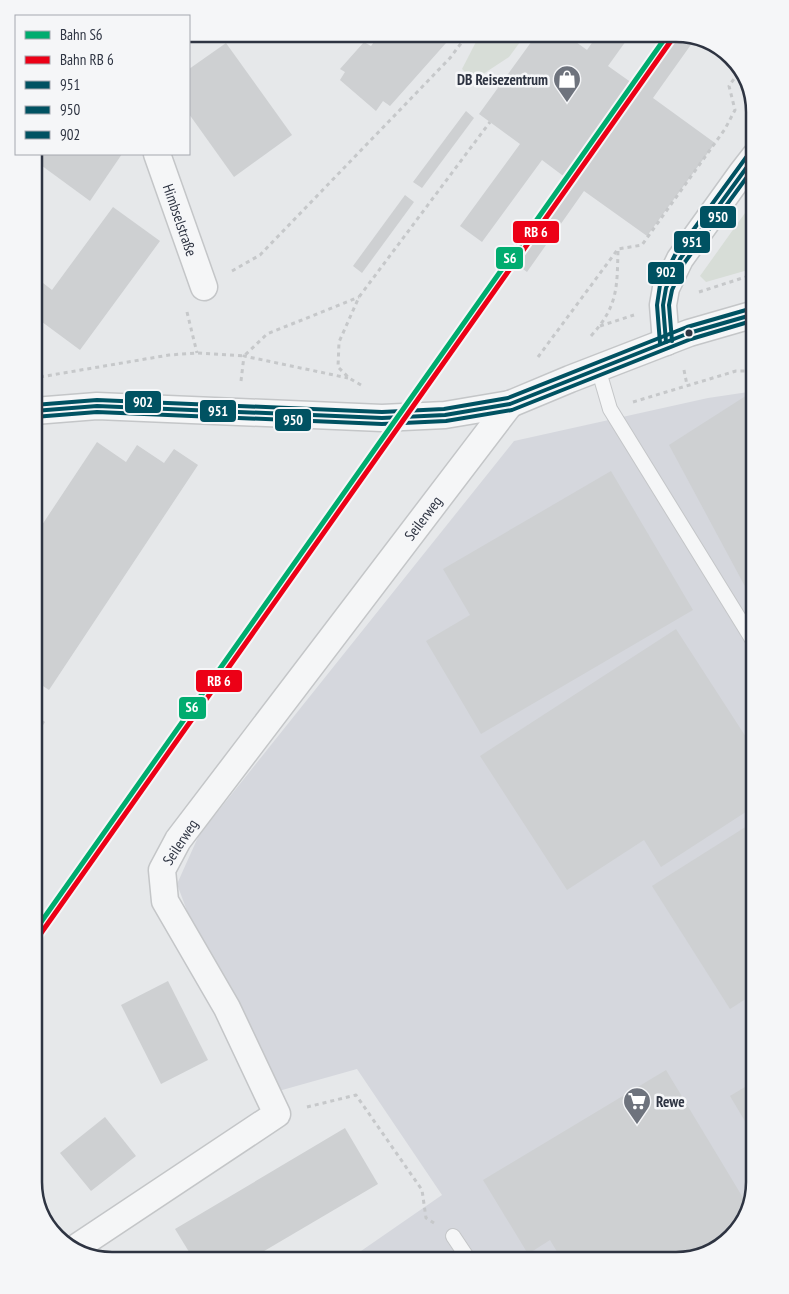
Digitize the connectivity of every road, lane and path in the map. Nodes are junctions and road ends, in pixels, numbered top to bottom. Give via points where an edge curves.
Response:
1 (462, 43) edge
2 (736, 76) edge
3 (490, 122) dead end
4 (157, 155) edge
5 (746, 167) edge
6 (618, 250) junction
7 (204, 287) junction
8 (359, 297) junction
9 (746, 317) edge
10 (589, 338) dead end
11 (666, 342) junction
12 (197, 353) junction
13 (244, 356) junction
14 (538, 358) dead end
15 (598, 368) junction
16 (684, 370) dead end
17 (746, 371) edge
18 (43, 376) edge
19 (349, 378) junction
20 (687, 385) junction
21 (363, 386) dead end
22 (510, 404) junction
23 (610, 409) junction
24 (43, 410) edge
25 (746, 629) edge
26 (277, 1114) junction
27 (453, 1236) joint
28 (82, 1244) edge
29 (463, 1252) edge

1 - 7 path via 260,255
2 - 6 path via 730,86 735,110 707,158 679,191 658,227 642,245
3 - 8 path
4 - 7 street, Himbselstraße
5 - 11 street via 680,259 666,288 663,306
6 - 10 path via 618,286 608,314
6 - 14 path
7 - 12 path via 183,296
8 - 13 path via 267,334
8 - 19 path via 339,342 338,367
9 - 11 street
11 - 15 street
12 - 13 path
12 - 18 path via 126,361
13 - 19 path
15 - 22 street
15 - 23 lane
16 - 20 path
17 - 20 path
19 - 21 path
20 - 23 path
22 - 24 street via 445,414 382,418 106,406
22 - 26 street, Seilerweg via 178,840 162,870 165,900 228,1008
23 - 25 lane
26 - 27 path via 356,1095 422,1190 426,1218
26 - 28 street
27 - 29 lane

